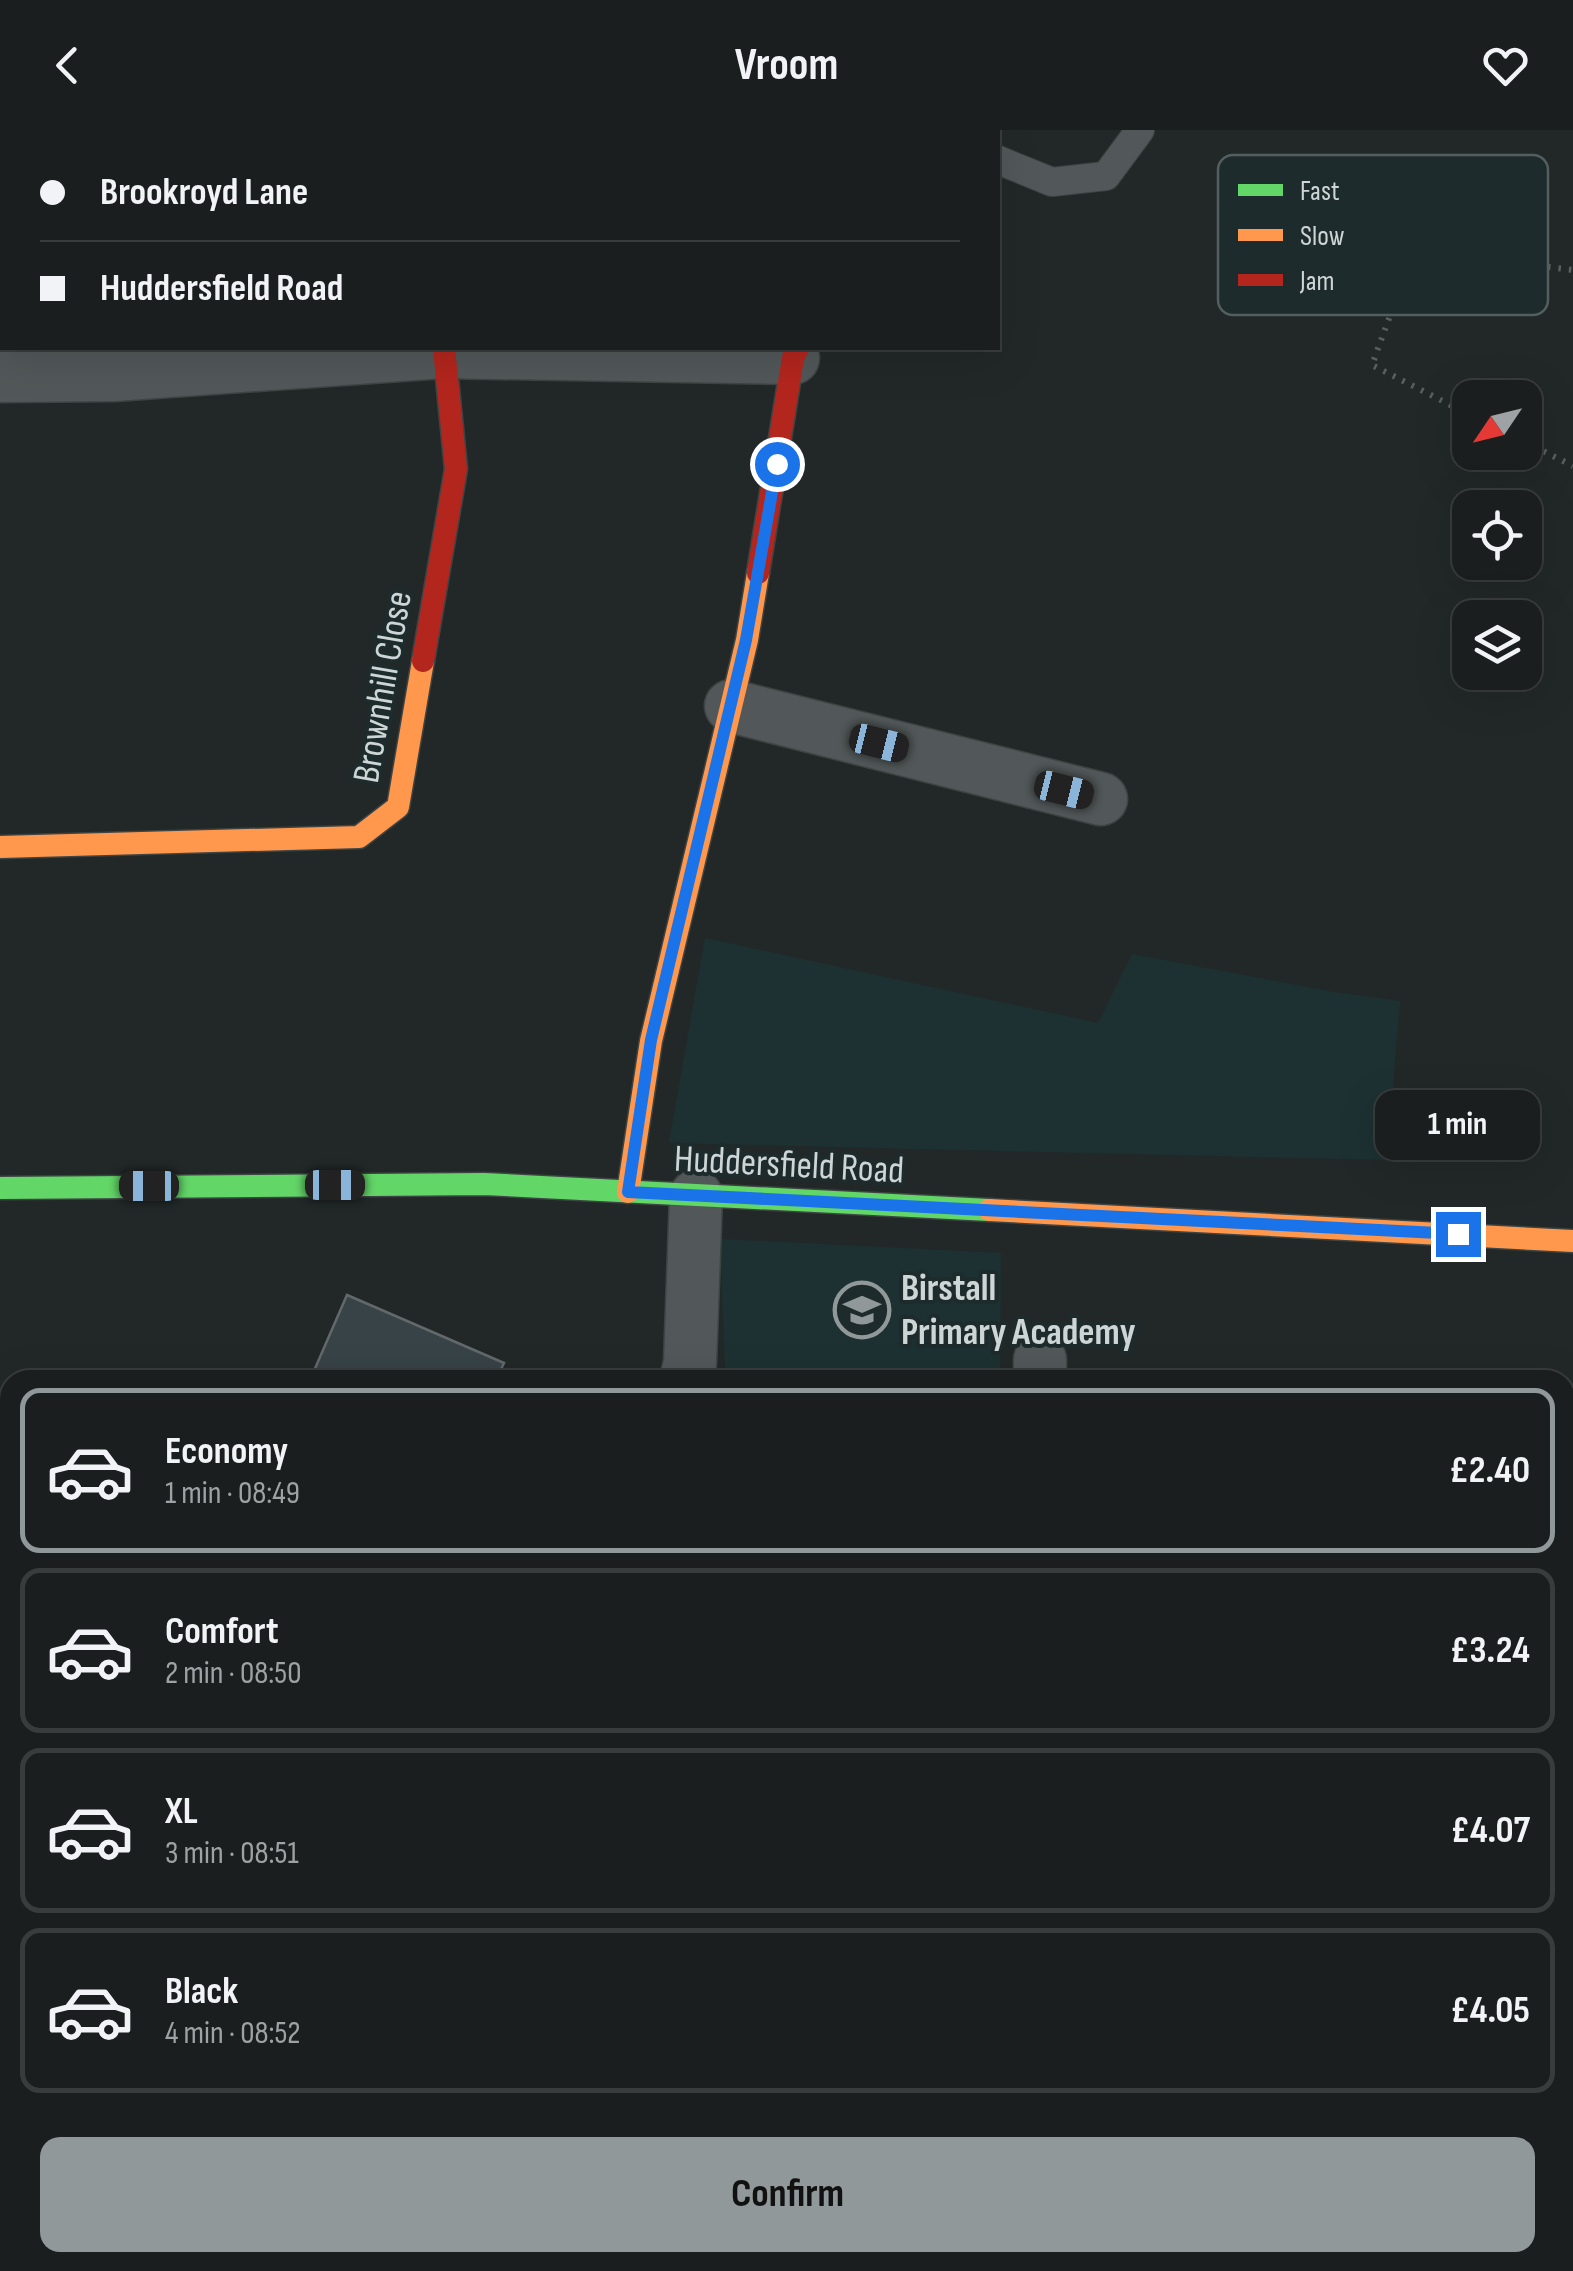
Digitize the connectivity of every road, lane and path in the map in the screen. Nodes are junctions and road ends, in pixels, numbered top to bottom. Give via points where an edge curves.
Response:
1 (1140, 130) edge
2 (1000, 161) edge
3 (1548, 267) edge
4 (1573, 270) edge
5 (1390, 315) edge
6 (443, 350) edge
7 (796, 353) edge
8 (0, 376) edge
9 (1452, 405) edge
10 (1542, 450) edge
11 (1573, 466) edge
12 (731, 706) junction
13 (1100, 798) dead end
14 (0, 847) edge
15 (0, 1188) edge
16 (628, 1192) junction
17 (696, 1196) junction
18 (1573, 1241) edge
19 (688, 1370) edge

1 - 2 lane via 1106,176 1052,182
3 - 4 path
5 - 9 path via 1372,366
6 - 7 street
6 - 8 street via 112,375
6 - 14 street, Brownhill Close via 456,469 398,807 359,837
7 - 12 street
10 - 11 path
12 - 13 street
12 - 16 street via 651,1040
15 - 16 street, Huddersfield Road via 484,1184
16 - 17 street, Huddersfield Road
17 - 18 street, Huddersfield Road
17 - 19 street

